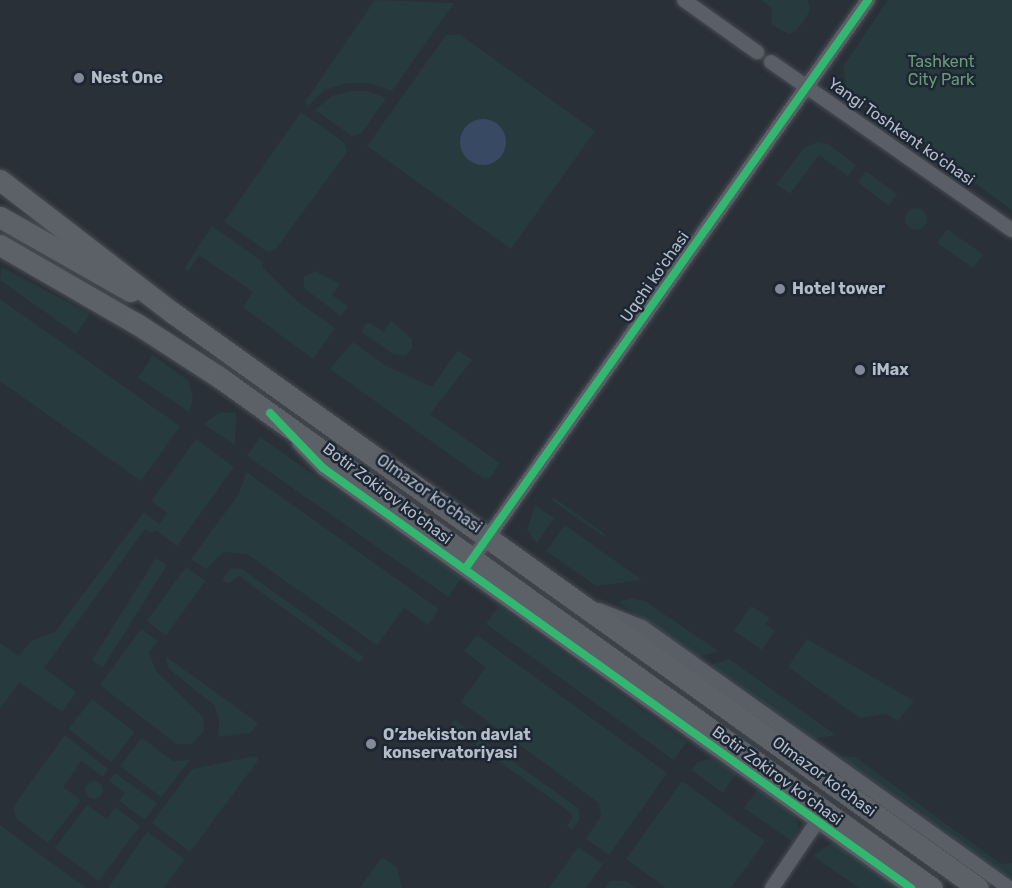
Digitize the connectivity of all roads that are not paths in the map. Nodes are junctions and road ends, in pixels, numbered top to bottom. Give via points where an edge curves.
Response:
1 (684, 0) edge
2 (868, 0) edge
3 (757, 51) dead end
4 (771, 62) dead end
5 (806, 87) junction
6 (0, 180) edge
7 (0, 217) edge
8 (1012, 230) edge
9 (0, 245) edge
10 (173, 313) junction
11 (488, 536) junction
12 (469, 563) junction
13 (581, 602) junction
14 (818, 820) junction
15 (772, 888) edge
16 (911, 888) edge
17 (932, 888) edge
18 (978, 888) edge
19 (1009, 888) edge

1 - 3 street
2 - 5 street, Uqchi ko'chasi
4 - 5 street, Yangi Toshkent ko'chasi
5 - 8 street, Yangi Toshkent ko'chasi
5 - 11 street, Uqchi ko'chasi
6 - 10 main road, Olmazor ko'chasi
7 - 10 main road via 62,255
9 - 12 main road, Botir Zokirov ko'chasi via 164,340 270,413
10 - 11 main road, Olmazor ko'chasi
11 - 12 street, Uqchi ko'chasi
11 - 13 main road, Olmazor ko'chasi
12 - 14 street
12 - 17 main road, Botir Zokirov ko'chasi
13 - 18 main road, Olmazor ko'chasi
13 - 19 street via 642,627
14 - 15 street
14 - 16 street

